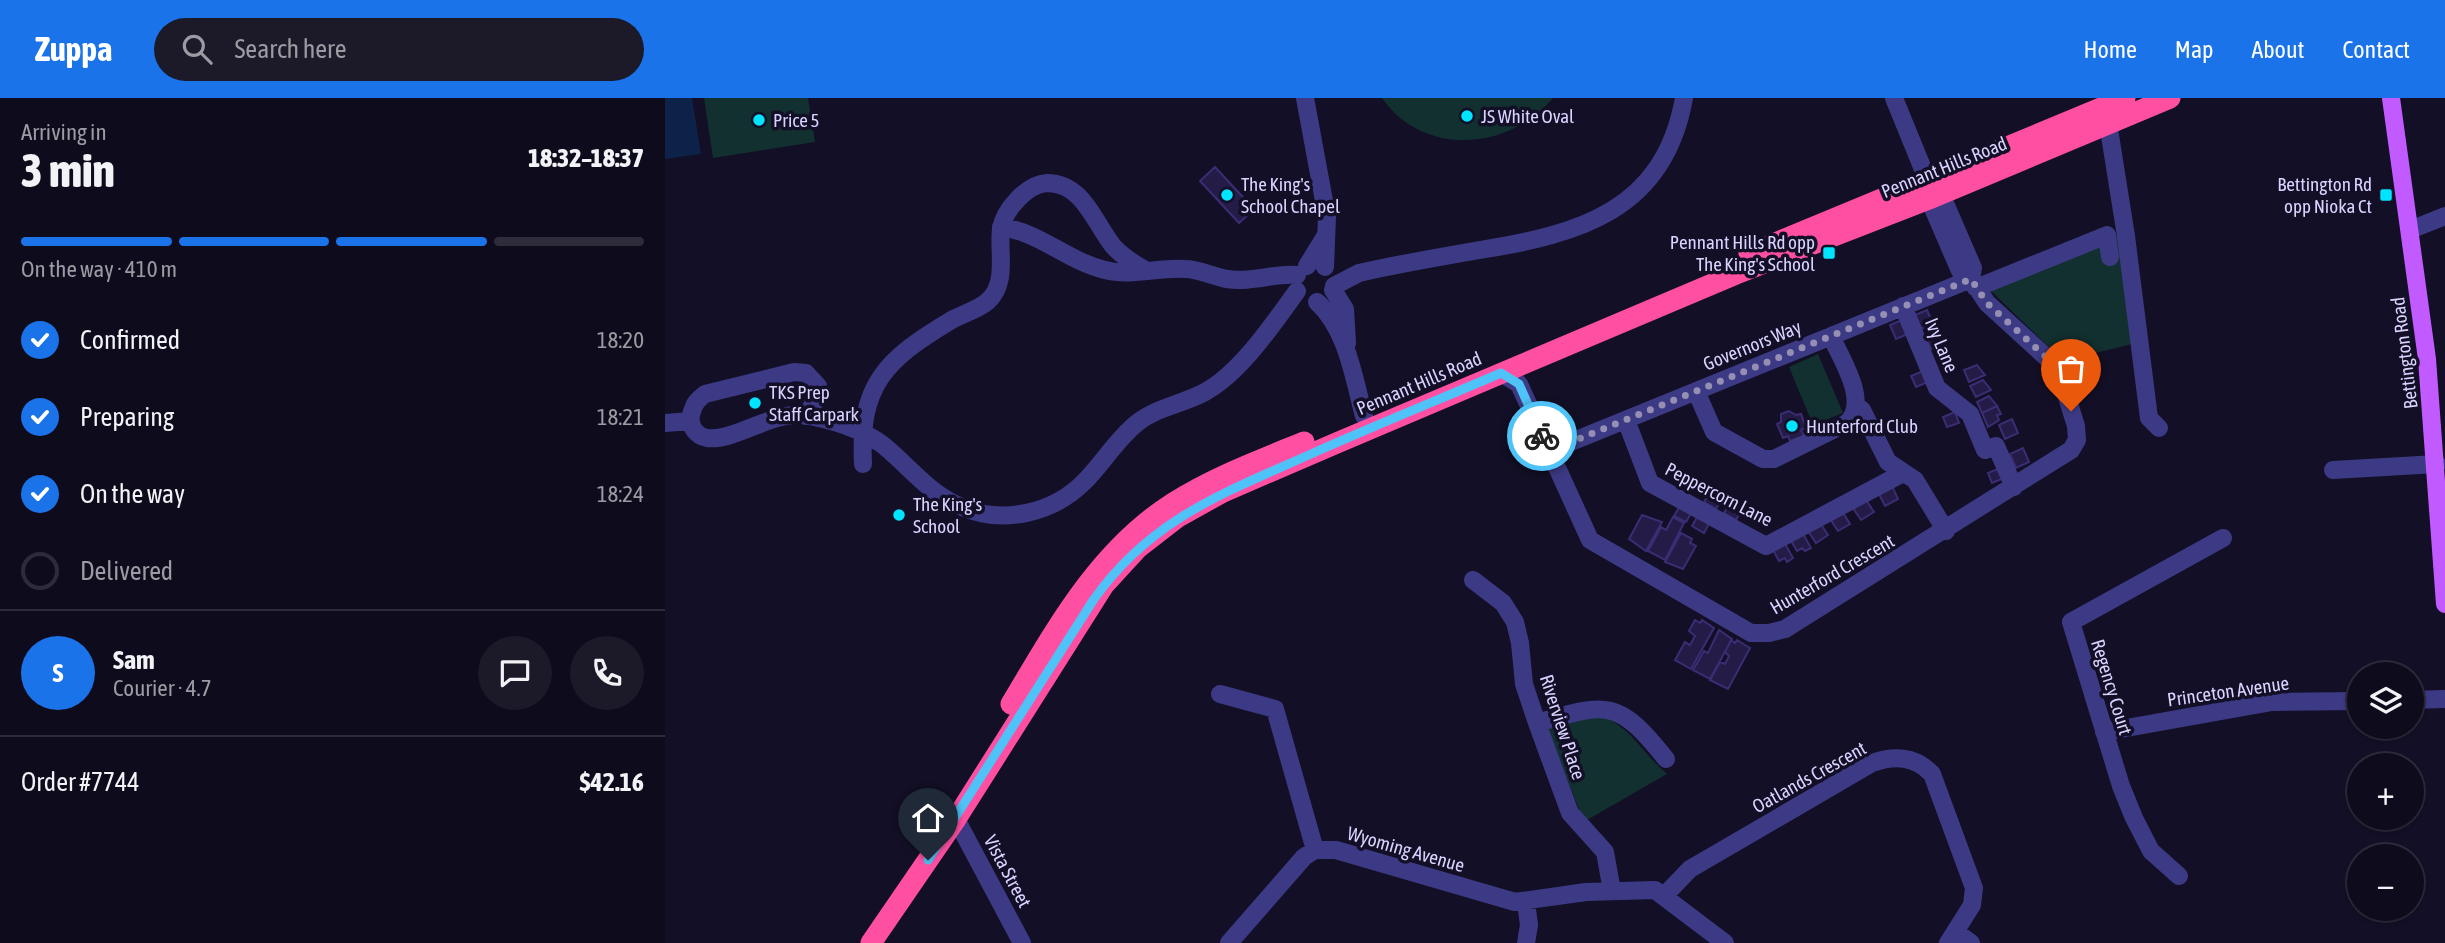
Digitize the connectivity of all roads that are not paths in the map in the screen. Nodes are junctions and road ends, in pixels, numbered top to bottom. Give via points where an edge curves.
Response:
1 (1305, 98) edge
2 (1683, 98) edge
3 (1894, 98) edge
4 (2125, 98) edge
5 (2170, 98) edge
6 (2391, 98) edge
7 (2108, 123) junction
8 (1933, 191) junction
9 (2445, 216) edge
10 (1001, 227) junction
11 (2410, 230) junction
12 (1328, 232) junction
13 (2110, 257) dead end
14 (1326, 267) junction
15 (1147, 271) junction
16 (1359, 273) junction
17 (1300, 277) junction
18 (1974, 284) junction
19 (1333, 288) junction
20 (1315, 302) junction
21 (1903, 306) junction
22 (1273, 324) junction
23 (1831, 335) junction
24 (1347, 353) junction
25 (1510, 379) junction
26 (818, 386) junction
27 (1696, 391) junction
28 (1857, 406) junction
29 (806, 416) junction
30 (1364, 416) junction
31 (1626, 420) junction
32 (690, 421) junction
33 (665, 423) edge
34 (838, 423) junction
35 (2159, 428) dead end
36 (862, 433) junction
37 (1549, 451) junction
38 (863, 464) dead end
39 (2437, 464) junction
40 (2333, 470) dead end
41 (1903, 472) junction
42 (2014, 487) junction
43 (1945, 531) junction
44 (2223, 538) dead end
45 (1473, 580) dead end
46 (2445, 604) edge
47 (1220, 694) dead end
48 (2424, 699) edge
49 (2445, 699) edge
50 (2347, 701) edge
51 (1537, 723) junction
52 (2104, 732) junction
53 (1666, 759) dead end
54 (956, 819) junction
55 (1315, 850) junction
56 (2179, 876) dead end
57 (1612, 891) junction
58 (1664, 896) junction
59 (1526, 902) junction
60 (1952, 937) edge
61 (855, 943) edge
62 (871, 943) edge
63 (1022, 943) edge
64 (1229, 943) edge
65 (1527, 943) edge
66 (1725, 943) edge
67 (1971, 943) edge

1 - 12 street
2 - 16 street via 1661,165 1630,199 1592,223 1540,240
3 - 8 street, Hunterford Crescent
4 - 8 highway, Pennant Hills Road
5 - 7 highway, Pennant Hills Road
6 - 11 main road, Bettington Road
7 - 8 highway, Pennant Hills Road
7 - 35 street via 2149,418
8 - 18 street, Hunterford Crescent via 1973,268
8 - 25 highway, Pennant Hills Road via 1724,279
8 - 30 highway, Pennant Hills Road
9 - 11 street
10 - 15 street via 1036,236 1103,270
10 - 15 street via 1026,190 1050,183 1068,187 1121,254
10 - 36 street via 998,284 988,301 919,341 887,369 872,390
11 - 39 main road, Bettington Road
12 - 14 street
12 - 17 street
13 - 18 street, Governors Way via 2107,235
14 - 16 street
14 - 17 street via 1316,264
14 - 19 street via 1333,276
15 - 17 street via 1186,269 1243,280 1284,274
16 - 19 street
17 - 20 street via 1304,299
17 - 22 street
18 - 21 street, Governors Way
18 - 42 street, Hunterford Crescent via 1987,303 2058,368 2076,426 2077,440 2071,450
19 - 20 street via 1327,298
19 - 24 street via 1345,309
20 - 22 street
20 - 24 street via 1330,313
21 - 23 street, Governors Way
21 - 42 street, Ivy Lane via 1937,388 1970,414 1985,450 1996,446
22 - 36 street via 1219,383 1140,421 1114,444 1084,482 1045,508 1005,516 964,509 937,494 882,444
23 - 27 street, Governors Way
23 - 28 street
24 - 30 street
25 - 37 street, Hunterford Crescent
25 - 54 highway, Pennant Hills Road via 1223,492 1160,530 1121,565 1097,595
26 - 29 street
26 - 32 street via 806,373 794,372 721,388 694,402
26 - 34 street
27 - 28 street via 1714,432 1763,459 1774,459 1847,423
27 - 31 street, Governors Way
28 - 41 street via 1888,462
29 - 32 street via 792,414 706,438 694,431
29 - 34 street
30 - 61 highway, Pennant Hills Road via 1204,485 1172,503 1120,544 1059,623 969,774
31 - 37 street, Governors Way
31 - 41 street, Peppercorn Lane via 1650,483 1766,546
32 - 33 street
34 - 36 street
36 - 38 street
37 - 43 street, Hunterford Crescent via 1590,540 1751,633 1785,629
39 - 40 street
39 - 46 main road, Bettington Road
41 - 43 street via 1916,480
42 - 43 street, Hunterford Crescent
44 - 52 street, Regency Court via 2071,622
45 - 51 street, Riverview Place via 1503,603 1515,622 1524,684
47 - 55 street via 1275,709
48 - 49 street
50 - 52 street, Princeton Avenue via 2271,702
51 - 53 street via 1585,708 1612,710 1633,721
51 - 57 street, Riverview Place via 1570,813 1605,852
52 - 56 street, Regency Court via 2134,818 2151,851
54 - 62 highway, Pennant Hills Road
54 - 63 street, Vista Street
55 - 59 street, Wyoming Avenue via 1336,850 1503,900
55 - 64 street via 1299,862
57 - 58 street, Wyoming Avenue via 1651,890
57 - 59 street, Wyoming Avenue
58 - 60 street, Oatlands Crescent via 1690,869 1872,763 1903,758 1924,765 1932,774 1972,881 1972,905
58 - 66 street
59 - 65 street
60 - 67 street

